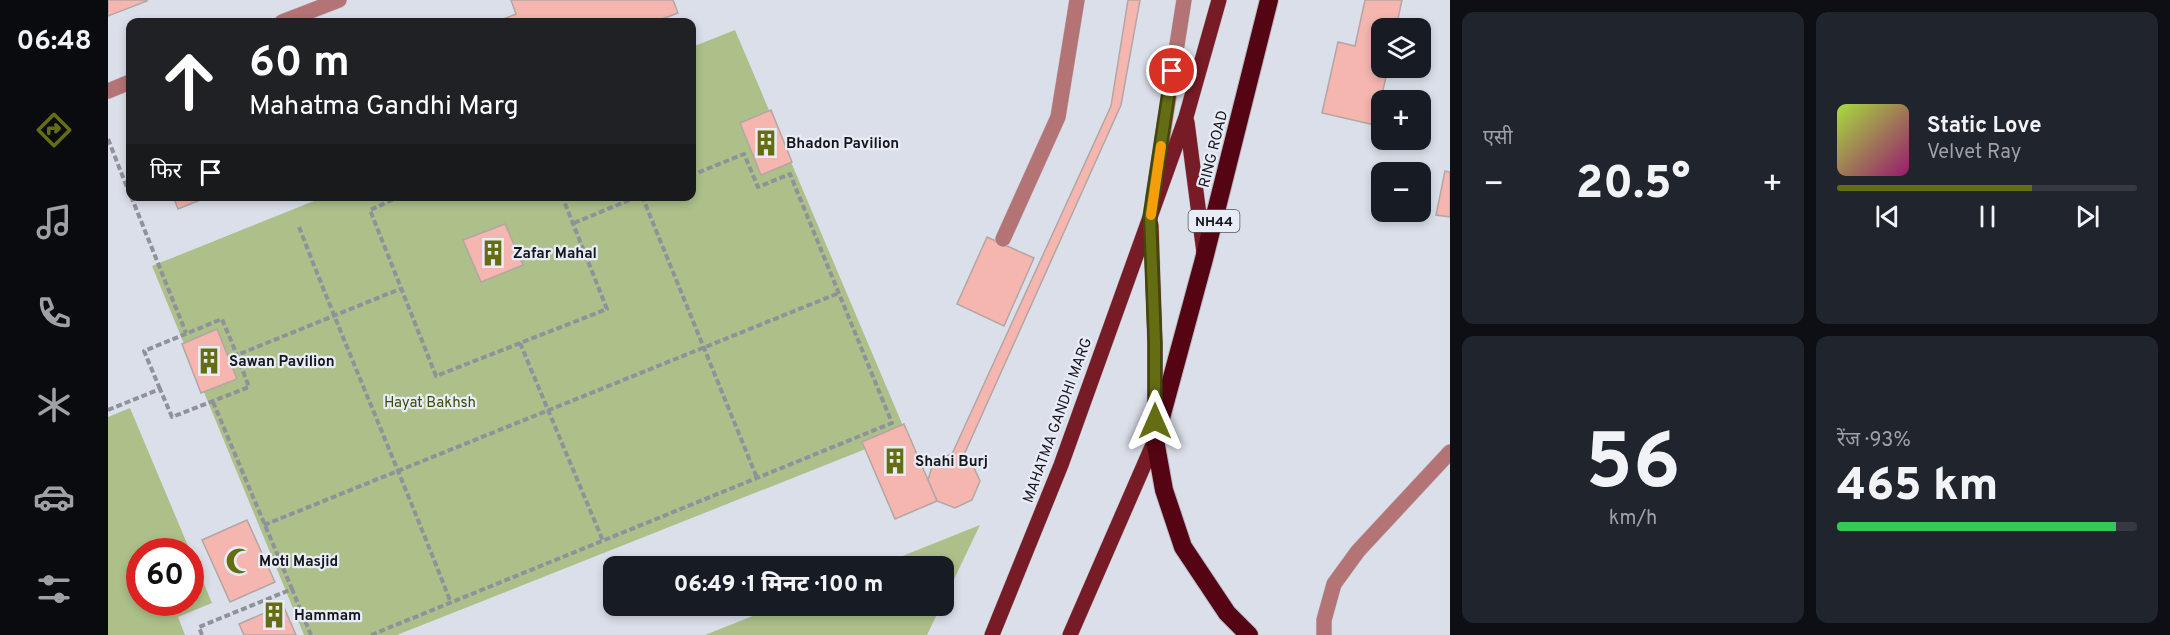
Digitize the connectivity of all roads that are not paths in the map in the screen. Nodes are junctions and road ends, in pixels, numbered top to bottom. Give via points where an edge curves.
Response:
1 (339, 0) edge
2 (1077, 0) edge
3 (1184, 0) edge
4 (1219, 0) edge
5 (1269, 0) edge
6 (292, 18) edge
7 (126, 84) edge
8 (108, 91) edge
9 (1186, 117) junction
10 (1150, 216) junction
11 (1003, 239) dead end
12 (1204, 259) junction
13 (1155, 440) junction
14 (1450, 452) edge
15 (993, 635) edge
16 (1070, 635) edge
17 (1249, 635) edge
18 (1324, 635) edge

1 - 6 street
2 - 11 street via 1058,117
3 - 10 street, MAHATMA GANDHI MARG
4 - 9 main road, MAHATMA GANDHI MARG
5 - 12 highway, RING ROAD / NH44
7 - 8 street
9 - 10 main road, MAHATMA GANDHI MARG
9 - 12 main road
10 - 13 main road
10 - 15 main road, MAHATMA GANDHI MARG via 1061,465
12 - 13 highway, RING ROAD / NH44
13 - 16 main road
13 - 17 highway, RING ROAD / NH44 via 1164,490 1183,547 1227,614
14 - 18 street via 1358,551 1334,584

